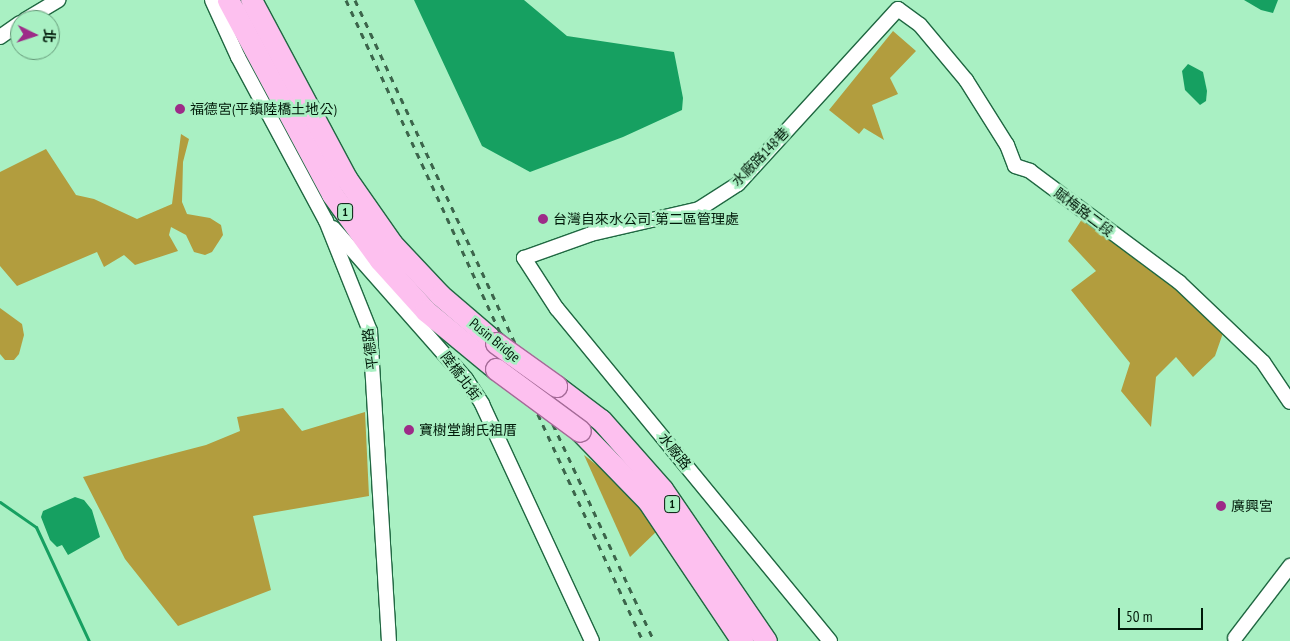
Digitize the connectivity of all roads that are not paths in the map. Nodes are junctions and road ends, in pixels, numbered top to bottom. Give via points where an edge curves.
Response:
1 (58, 0) edge
2 (212, 0) edge
3 (228, 0) edge
4 (898, 9) joint
5 (42, 10) edge
6 (249, 11) edge
7 (326, 221) junction
8 (524, 258) joint
9 (1290, 402) edge
10 (1290, 566) edge
11 (1235, 638) dead end
12 (389, 641) edge
13 (592, 641) edge
14 (742, 641) edge
15 (766, 641) edge
16 (830, 641) edge

1 - 5 street
2 - 7 street, 平德路 via 238,57
3 - 6 main road, 1
4 - 8 street, 水廠路148巷 via 738,184 699,209 591,234
4 - 9 street, 賦梅路二段 via 920,25 966,80 1016,166 1030,171 1179,282 1263,362
6 - 14 main road, Pusin Bridge / 1, bridge via 332,194 380,260 426,311 496,369 580,431 648,501
6 - 15 main road, Pusin Bridge / 1, bridge via 346,178 392,244 440,295 496,343 601,420 662,489
7 - 12 street, 平德路 via 370,331
7 - 13 street, 陸橋北街 via 460,372 482,404
8 - 16 street, 水廠路 via 557,309
10 - 11 street

